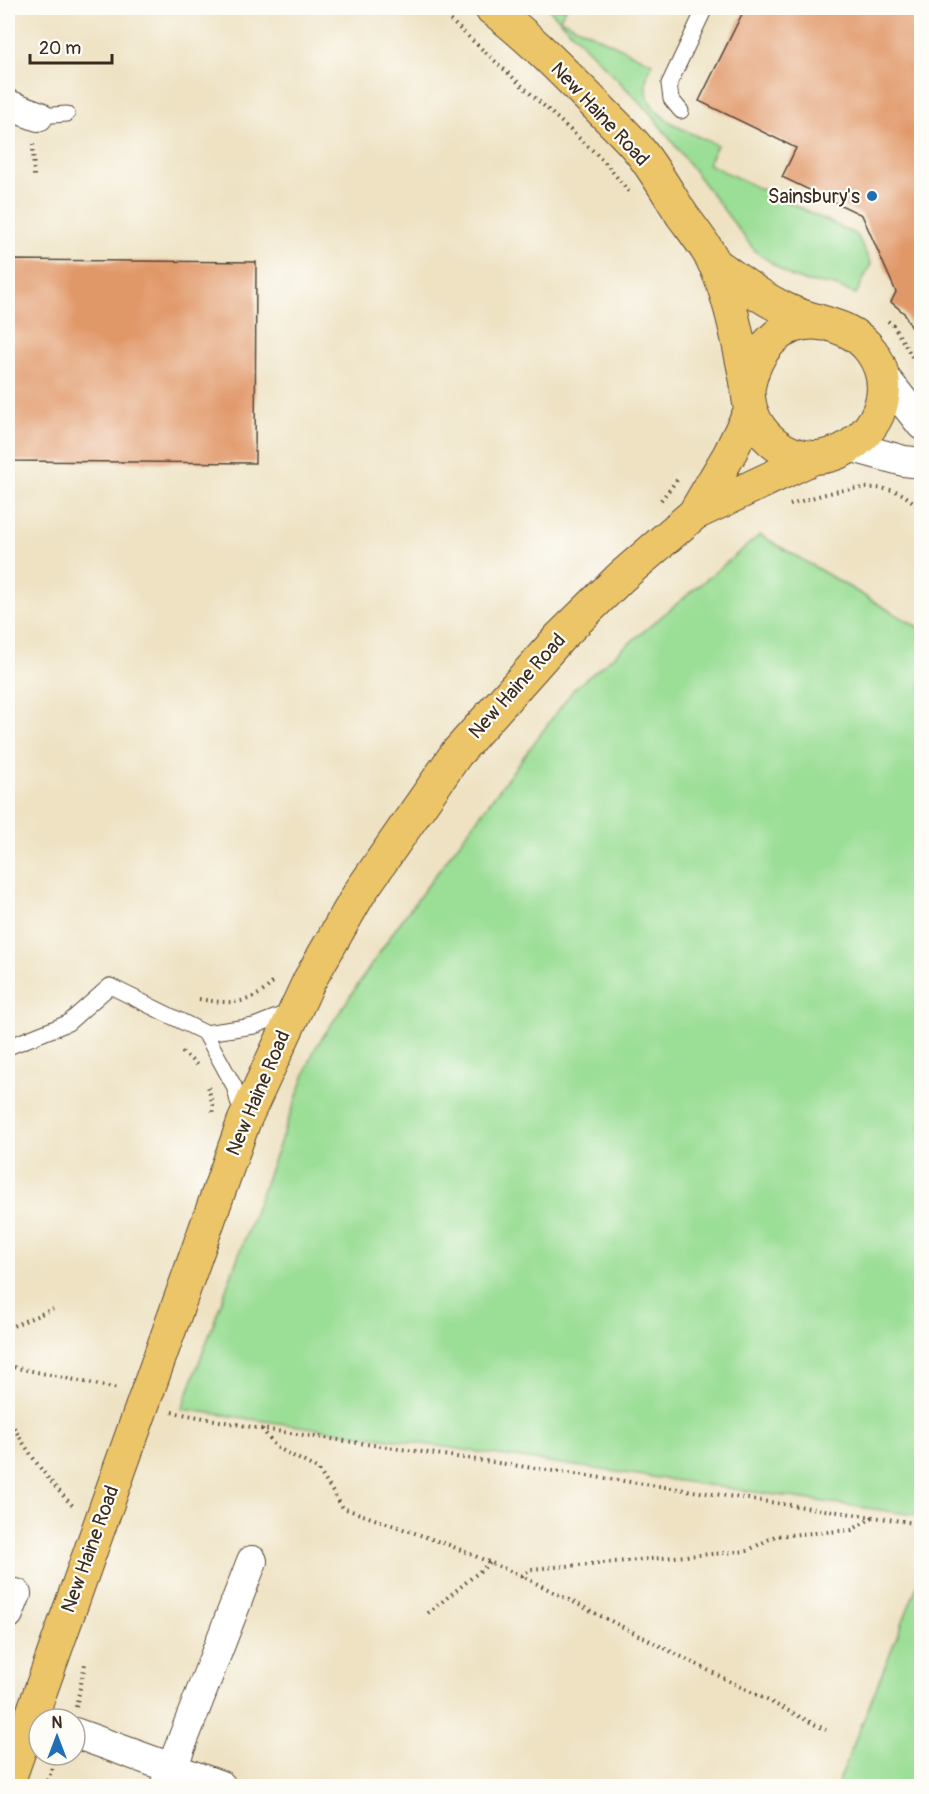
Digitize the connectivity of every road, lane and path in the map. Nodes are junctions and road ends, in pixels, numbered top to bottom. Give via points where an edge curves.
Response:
1 (437, 8) edge
2 (491, 8) edge
3 (705, 8) edge
4 (8, 105) edge
5 (681, 111) dead end
6 (46, 124) joint
7 (34, 176) dead end
8 (631, 194) dead end
9 (714, 263) junction
10 (881, 315) dead end
11 (837, 326) junction
12 (881, 373) junction
13 (921, 373) edge
14 (749, 400) junction
15 (921, 425) edge
16 (853, 447) junction
17 (813, 458) junction
18 (921, 463) edge
19 (680, 476) dead end
20 (659, 502) dead end
21 (788, 506) dead end
22 (921, 510) edge
23 (694, 514) junction
24 (280, 975) dead end
25 (199, 999) dead end
26 (295, 1010) junction
27 (205, 1033) junction
28 (8, 1047) edge
29 (244, 1121) junction
30 (52, 1309) dead end
31 (8, 1328) edge
32 (8, 1366) edge
33 (120, 1390) dead end
34 (168, 1411) dead end
35 (8, 1417) edge
36 (262, 1429) junction
37 (79, 1512) dead end
38 (873, 1517) junction
39 (921, 1524) edge
40 (252, 1561) dead end
41 (490, 1563) junction
42 (522, 1576) junction
43 (428, 1613) dead end
44 (86, 1660) dead end
45 (39, 1707) edge
46 (78, 1707) edge
47 (87, 1728) edge
48 (826, 1730) dead end
49 (27, 1738) edge
50 (53, 1767) edge
51 (169, 1777) edge
52 (8, 1782) edge
53 (45, 1786) edge
54 (221, 1786) edge

1 - 8 path via 603,160
2 - 9 main road, New Haine Road via 567,75 638,150
3 - 5 lane via 669,84 671,99
4 - 6 street
6 - 7 path via 34,146
9 - 11 main road, New Haine Road via 789,311
9 - 14 main road, New Haine Road via 734,321
10 - 13 path via 894,326
11 - 12 main road, New Haine Road via 856,336 872,352
11 - 14 main road, New Haine Road via 805,324 776,336 761,350 751,369
12 - 15 street
12 - 16 main road, New Haine Road via 884,393 879,414 869,432
14 - 17 main road, New Haine Road via 760,429 775,444 793,454
14 - 23 main road, New Haine Road
16 - 17 main road, New Haine Road
16 - 18 street
17 - 23 main road, New Haine Road
19 - 20 path
21 - 22 path via 808,498 868,487 897,491
23 - 26 main road, New Haine Road via 560,636 456,754 360,892
24 - 25 path via 262,994 240,1003
26 - 27 lane via 254,1026
26 - 29 main road, New Haine Road
27 - 28 lane via 110,986 68,1023
27 - 29 lane via 234,1086
29 - 45 main road, New Haine Road
30 - 31 path
32 - 33 path
34 - 36 path
35 - 37 path via 53,1487
36 - 38 path
36 - 41 path via 276,1448 318,1469 343,1508
38 - 39 path
38 - 42 path via 852,1530 775,1536 747,1551 530,1569
40 - 51 street
41 - 42 path
41 - 43 path
42 - 48 path
44 - 46 path
47 - 51 street
49 - 52 main road, New Haine Road
50 - 53 path
51 - 54 street

